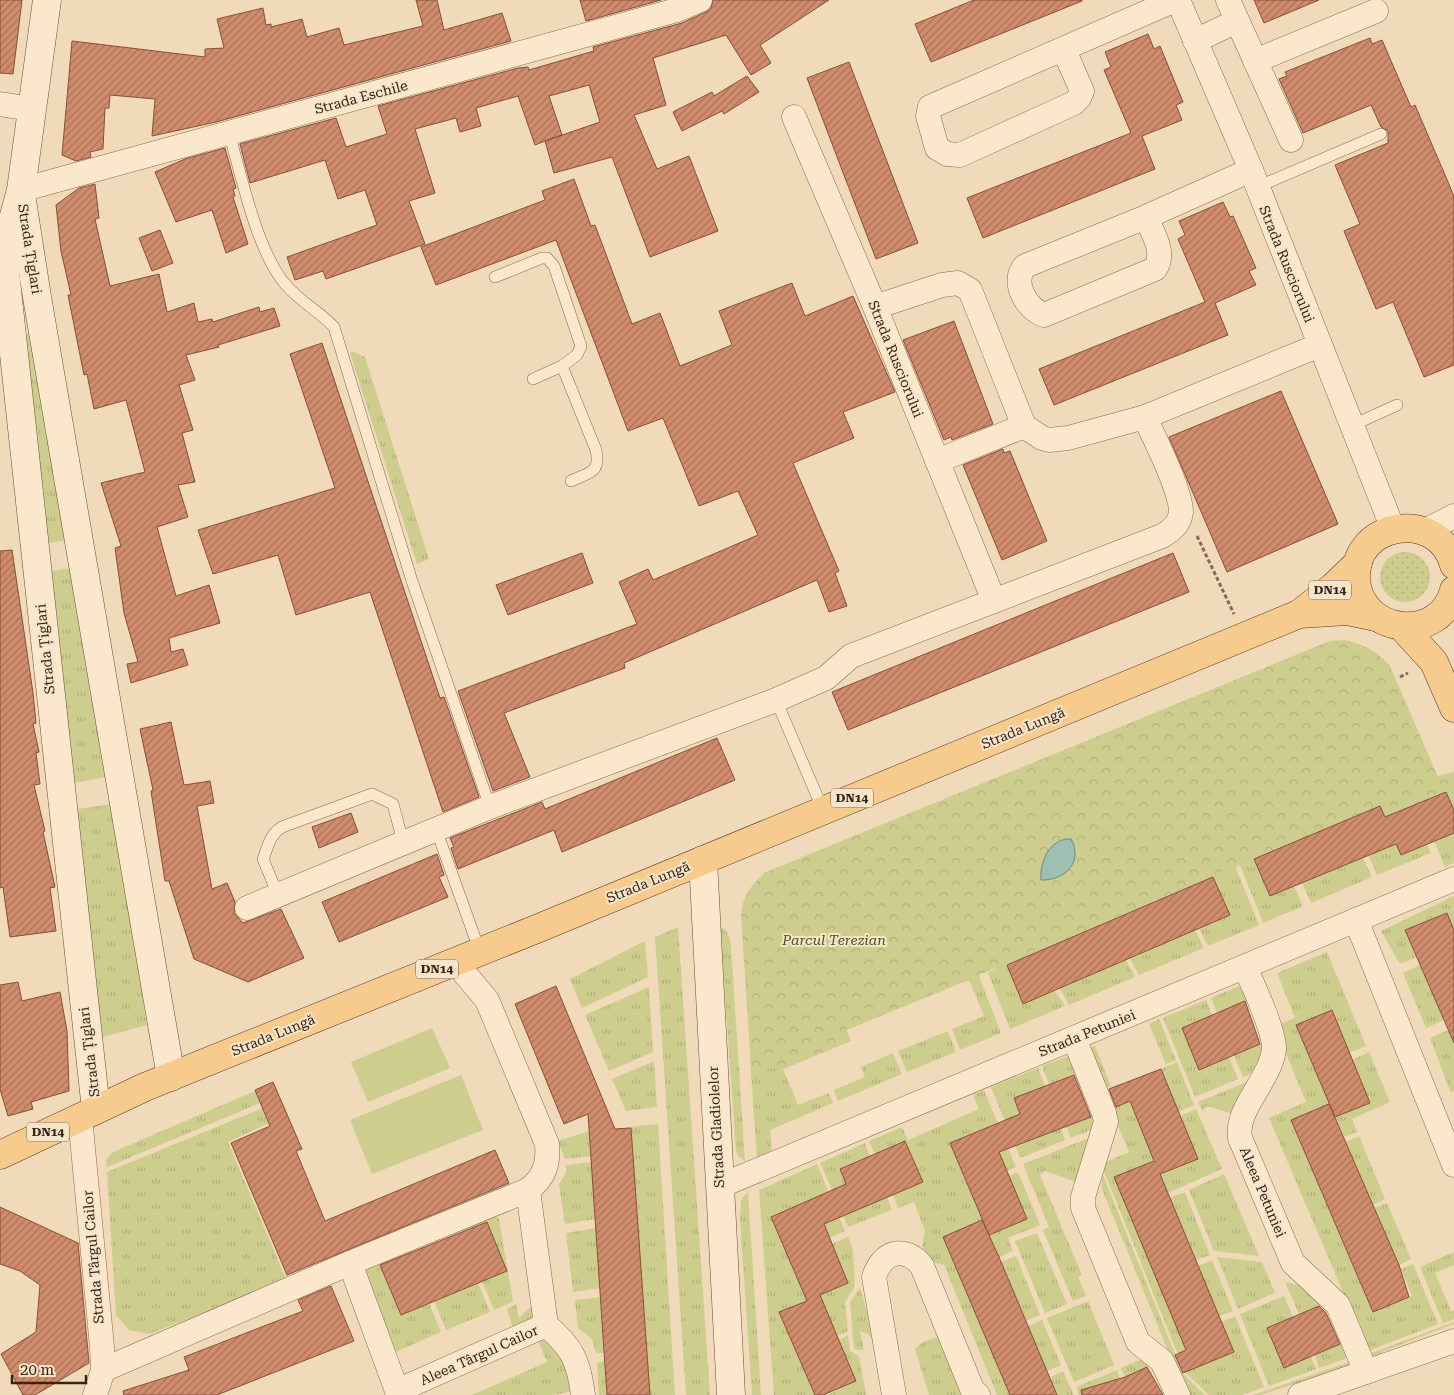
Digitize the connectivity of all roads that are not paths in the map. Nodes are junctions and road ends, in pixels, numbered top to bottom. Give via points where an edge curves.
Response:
1 (47, 0) edge
2 (700, 0) edge
3 (1177, 0) edge
4 (1232, 10) edge
5 (1376, 11) dead end
6 (1195, 41) junction
7 (1064, 50) junction
8 (1255, 61) junction
9 (0, 104) edge
10 (31, 109) junction
11 (794, 117) dead end
12 (230, 133) junction
13 (1381, 134) dead end
14 (1291, 140) dead end
15 (1254, 178) junction
16 (21, 190) junction
17 (1146, 217) junction
18 (495, 277) dead end
19 (875, 307) junction
20 (1320, 345) junction
21 (562, 366) junction
22 (533, 379) dead end
23 (1397, 406) dead end
24 (1146, 417) junction
25 (1353, 424) junction
26 (1024, 426) junction
27 (938, 461) junction
28 (571, 481) dead end
29 (1454, 516) edge
30 (1393, 529) junction
31 (1445, 548) edge
32 (1358, 563) junction
33 (1454, 600) edge
34 (994, 601) junction
35 (1299, 614) junction
36 (1376, 617) junction
37 (1402, 627) junction
38 (776, 700) junction
39 (1454, 708) edge
40 (490, 807) junction
41 (823, 810) junction
42 (436, 829) junction
43 (403, 842) junction
44 (703, 860) junction
45 (1454, 879) edge
46 (278, 895) junction
47 (247, 908) dead end
48 (1356, 920) junction
49 (480, 952) junction
50 (455, 962) junction
51 (1246, 968) junction
52 (1074, 1038) junction
53 (172, 1077) junction
54 (88, 1114) junction
55 (0, 1155) edge
56 (1454, 1165) edge
57 (720, 1186) junction
58 (528, 1190) junction
59 (350, 1263) junction
60 (546, 1325) junction
61 (1454, 1341) edge
62 (103, 1370) junction
63 (1366, 1372) junction
64 (392, 1393) edge
65 (95, 1395) edge
66 (583, 1395) edge
67 (731, 1395) edge
68 (894, 1395) edge
69 (978, 1395) edge
70 (1178, 1395) edge
71 (1300, 1395) edge

1 - 10 street, Strada Țiglari
2 - 12 street, Strada Eschile via 677,10
3 - 6 street, Strada Rusciorului
3 - 7 street
4 - 6 street
4 - 8 street
5 - 8 street
6 - 15 street, Strada Rusciorului
7 - 7 street via 930,107 928,116 937,148 947,154 960,155 1074,103 1082,91
8 - 14 street
9 - 10 street
10 - 16 street, Strada Țiglari
11 - 19 street, Strada Rusciorului
12 - 16 street, Strada Eschile
12 - 40 lane via 254,218 276,272 302,302 334,327 412,581
13 - 15 lane
15 - 17 street
15 - 20 street, Strada Rusciorului
16 - 53 street, Strada Țiglari via 38,307
16 - 54 street, Strada Țiglari via 8,238 5,285
17 - 17 street via 1025,266 1018,281 1030,307 1044,315 1155,269 1161,261 1160,252
18 - 21 lane via 542,258 547,258 554,266 581,346 577,355
19 - 26 street via 942,285 958,283 970,290
19 - 27 street, Strada Rusciorului
20 - 24 street
20 - 25 street, Strada Rusciorului
21 - 22 lane
21 - 28 lane via 599,463 596,469
23 - 25 lane
24 - 26 street via 1049,440
24 - 34 street via 1178,495 1181,513 1178,522 1171,530
25 - 30 street, Strada Rusciorului
26 - 27 street
27 - 34 street, Strada Rusciorului
29 - 31 street
30 - 31 main road via 1409,527
30 - 32 main road, DN14 via 1378,536
32 - 35 main road, Strada Lungă / DN14
32 - 36 main road, DN14 via 1358,593
33 - 37 main road via 1432,620 1418,626
34 - 38 street via 851,656 826,678
35 - 36 main road, Strada Lungă / DN14 via 1348,611
35 - 41 main road, Strada Lungă / DN14
36 - 37 main road, DN14
37 - 39 main road via 1434,662
38 - 40 street
38 - 41 lane
40 - 42 street
41 - 44 main road, Strada Lungă / DN14
42 - 43 street
42 - 49 lane
43 - 46 street
43 - 46 lane via 393,804 372,794 282,827 271,837 263,859
44 - 49 main road, Strada Lungă / DN14
44 - 57 street, Strada Gladiolelor
45 - 48 street, Strada Petuniei
46 - 47 street
48 - 51 street, Strada Petuniei
48 - 56 street
49 - 50 main road, Strada Lungă / DN14
50 - 53 main road, Strada Lungă / DN14
50 - 58 street via 487,1000 547,1144 547,1164 543,1174
51 - 52 street, Strada Petuniei
51 - 63 street, Aleea Petuniei via 1274,1046 1267,1070 1240,1121 1240,1138 1293,1263 1338,1305
52 - 57 street, Strada Petuniei
52 - 70 street via 1106,1122 1083,1197 1083,1208 1138,1342 1162,1361
53 - 54 main road, Strada Lungă / DN14
54 - 55 main road, Strada Lungă / DN14
54 - 62 street, Strada Târgul Cailor
57 - 67 street, Strada Gladiolelor
58 - 59 street
58 - 60 street, Aleea Târgul Cailor
59 - 62 street
59 - 64 street, Aleea Târgul Cailor
60 - 64 street, Aleea Târgul Cailor
60 - 66 street via 573,1353
61 - 63 street
62 - 65 street, Strada Târgul Cailor
63 - 71 street
68 - 69 street via 874,1277 885,1258 900,1252 916,1258 922,1266 972,1389

